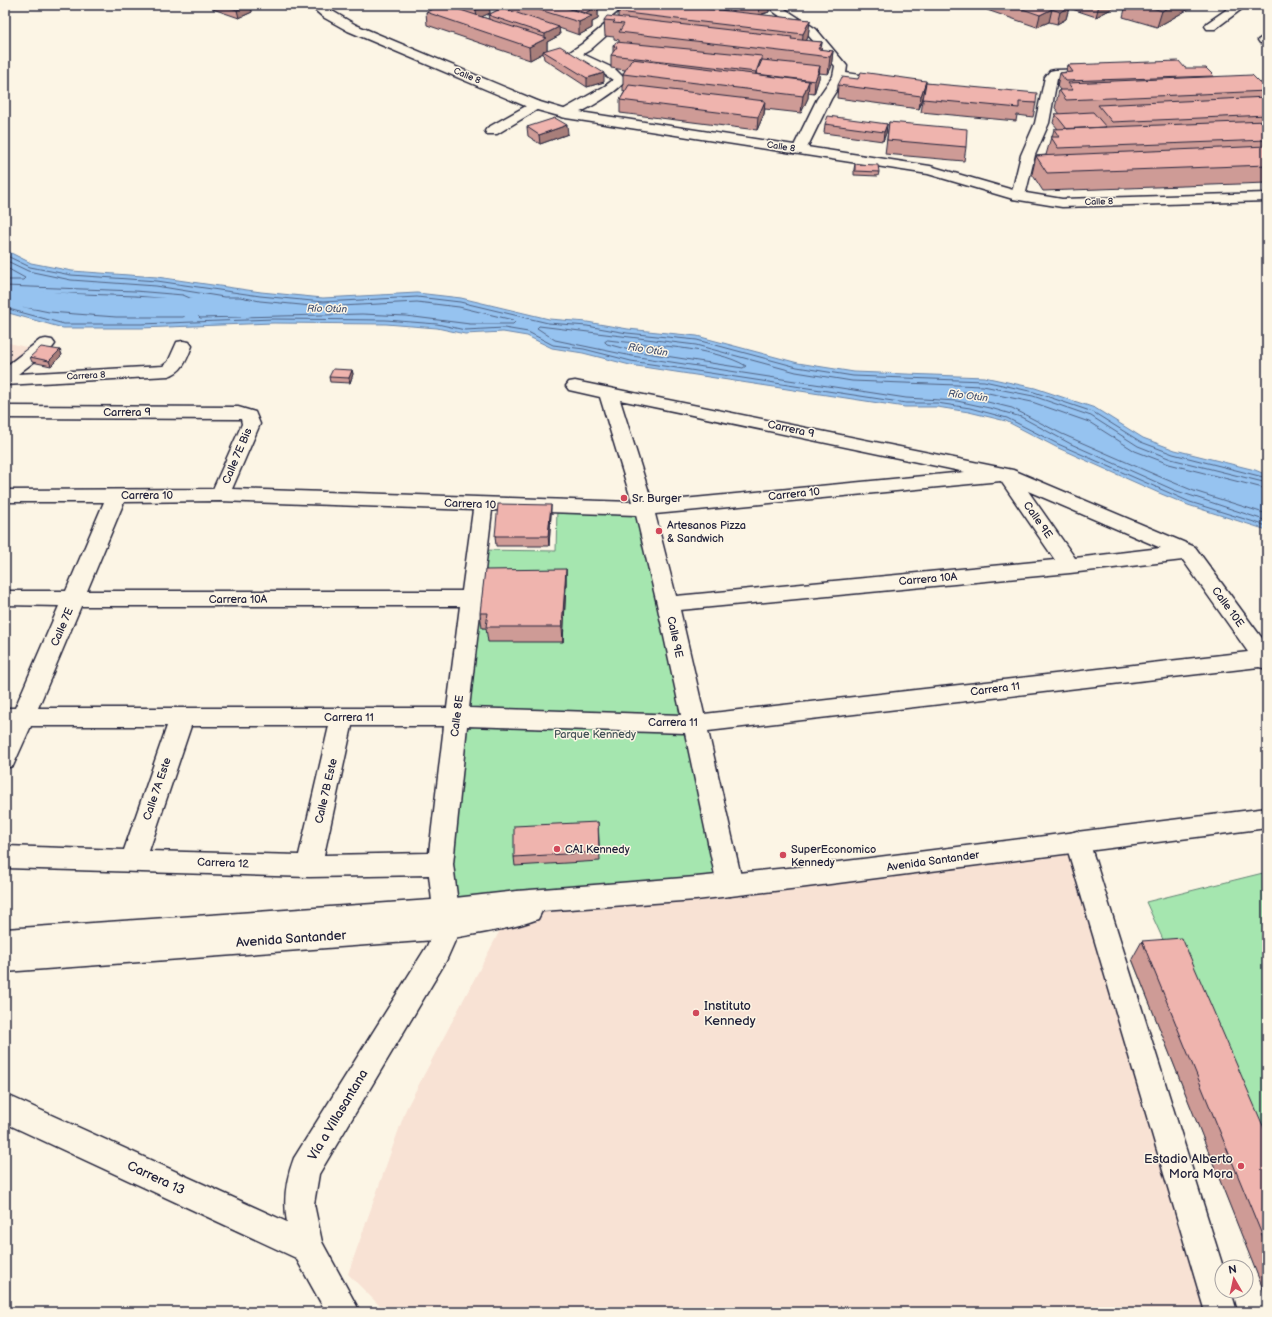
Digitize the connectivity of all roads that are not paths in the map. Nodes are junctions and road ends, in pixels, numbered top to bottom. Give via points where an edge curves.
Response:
1 (315, 5) edge
2 (766, 5) edge
3 (1241, 5) edge
4 (780, 7) edge
5 (637, 8) edge
6 (1211, 26) dead end
7 (788, 29) edge
8 (812, 32) junction
9 (1100, 72) edge
10 (839, 76) junction
11 (902, 86) edge
12 (535, 105) junction
13 (566, 114) junction
14 (492, 131) dead end
15 (799, 150) junction
16 (1018, 196) junction
17 (1267, 197) edge
18 (46, 344) dead end
19 (183, 346) dead end
20 (5, 376) edge
21 (5, 380) edge
22 (575, 386) dead end
23 (608, 392) junction
24 (5, 412) edge
25 (249, 416) joint
26 (1006, 474) junction
27 (117, 495) junction
28 (220, 495) junction
29 (5, 496) edge
30 (483, 505) junction
31 (644, 509) junction
32 (1188, 552) junction
33 (1070, 566) junction
34 (5, 598) edge
35 (75, 599) junction
36 (471, 599) junction
37 (668, 604) junction
38 (1266, 660) edge
39 (14, 717) edge
40 (182, 717) junction
41 (342, 717) junction
42 (457, 717) junction
43 (693, 724) junction
44 (5, 759) edge
45 (1267, 818) edge
46 (1077, 841) junction
47 (5, 857) edge
48 (133, 861) junction
49 (440, 864) junction
50 (309, 866) junction
51 (730, 885) junction
52 (447, 919) junction
53 (5, 941) edge
54 (5, 960) edge
55 (5, 1108) edge
56 (307, 1247) junction
57 (344, 1312) edge
58 (1221, 1312) edge

1 - 12 street, Calle 8 via 352,28
2 - 4 street
3 - 6 street
4 - 8 street
5 - 13 street via 576,52 577,57 603,68 620,80 610,89
7 - 8 street
8 - 10 street via 841,66
9 - 16 street via 1055,74 1051,77 1047,100 1040,106 1042,123 1028,155
10 - 11 street
10 - 15 street
12 - 13 street, Calle 8
12 - 14 street
13 - 15 street, Calle 8
15 - 16 street, Calle 8 via 930,170
16 - 17 street, Calle 8 via 1062,203
18 - 20 street
19 - 21 street, Carrera 8 via 176,364 168,371
22 - 23 street, Carrera 9
23 - 26 street, Carrera 9
23 - 31 street, Calle 9E
24 - 25 street, Carrera 9 via 238,413
25 - 28 street, Calle 7E Bis via 252,424
26 - 31 street, Carrera 10
26 - 32 street, Carrera 9
26 - 33 street, Calle 9E
27 - 28 street, Carrera 10
27 - 29 street, Carrera 10
27 - 35 street, Calle 7E
28 - 30 street, Carrera 10
30 - 31 street, Carrera 10
30 - 36 street, Calle 8E
31 - 37 street, Calle 9E
32 - 33 street, Carrera 10A
32 - 38 street, Calle 10E
33 - 37 street, Carrera 10A
34 - 35 street, Carrera 10A
35 - 36 street, Carrera 10A
35 - 39 street, Calle 7E
36 - 42 street, Calle 8E
37 - 43 street, Calle 9E
38 - 43 street, Carrera 11
39 - 40 street, Carrera 11
39 - 44 street, Calle 7E
40 - 41 street, Carrera 11
40 - 48 street, Calle 7A Este
41 - 42 street, Carrera 11
41 - 50 street, Calle 7B Este
42 - 43 street, Carrera 11
42 - 49 street, Calle 8E
43 - 51 street, Calle 9E
45 - 46 street, Avenida Santander
46 - 51 street, Avenida Santander via 904,865
46 - 58 street
47 - 48 street, Carrera 12
48 - 50 street, Carrera 12
49 - 50 street, Carrera 12
49 - 52 street, Calle 8E
51 - 52 street, Avenida Santander via 574,899 507,917
52 - 53 street, Avenida Santander
52 - 54 street, Avenida Santander
52 - 56 street, Vía a Villasantana via 437,953 305,1169 298,1204
55 - 56 street, Carrera 13
56 - 57 street, Vía a Villasantana

